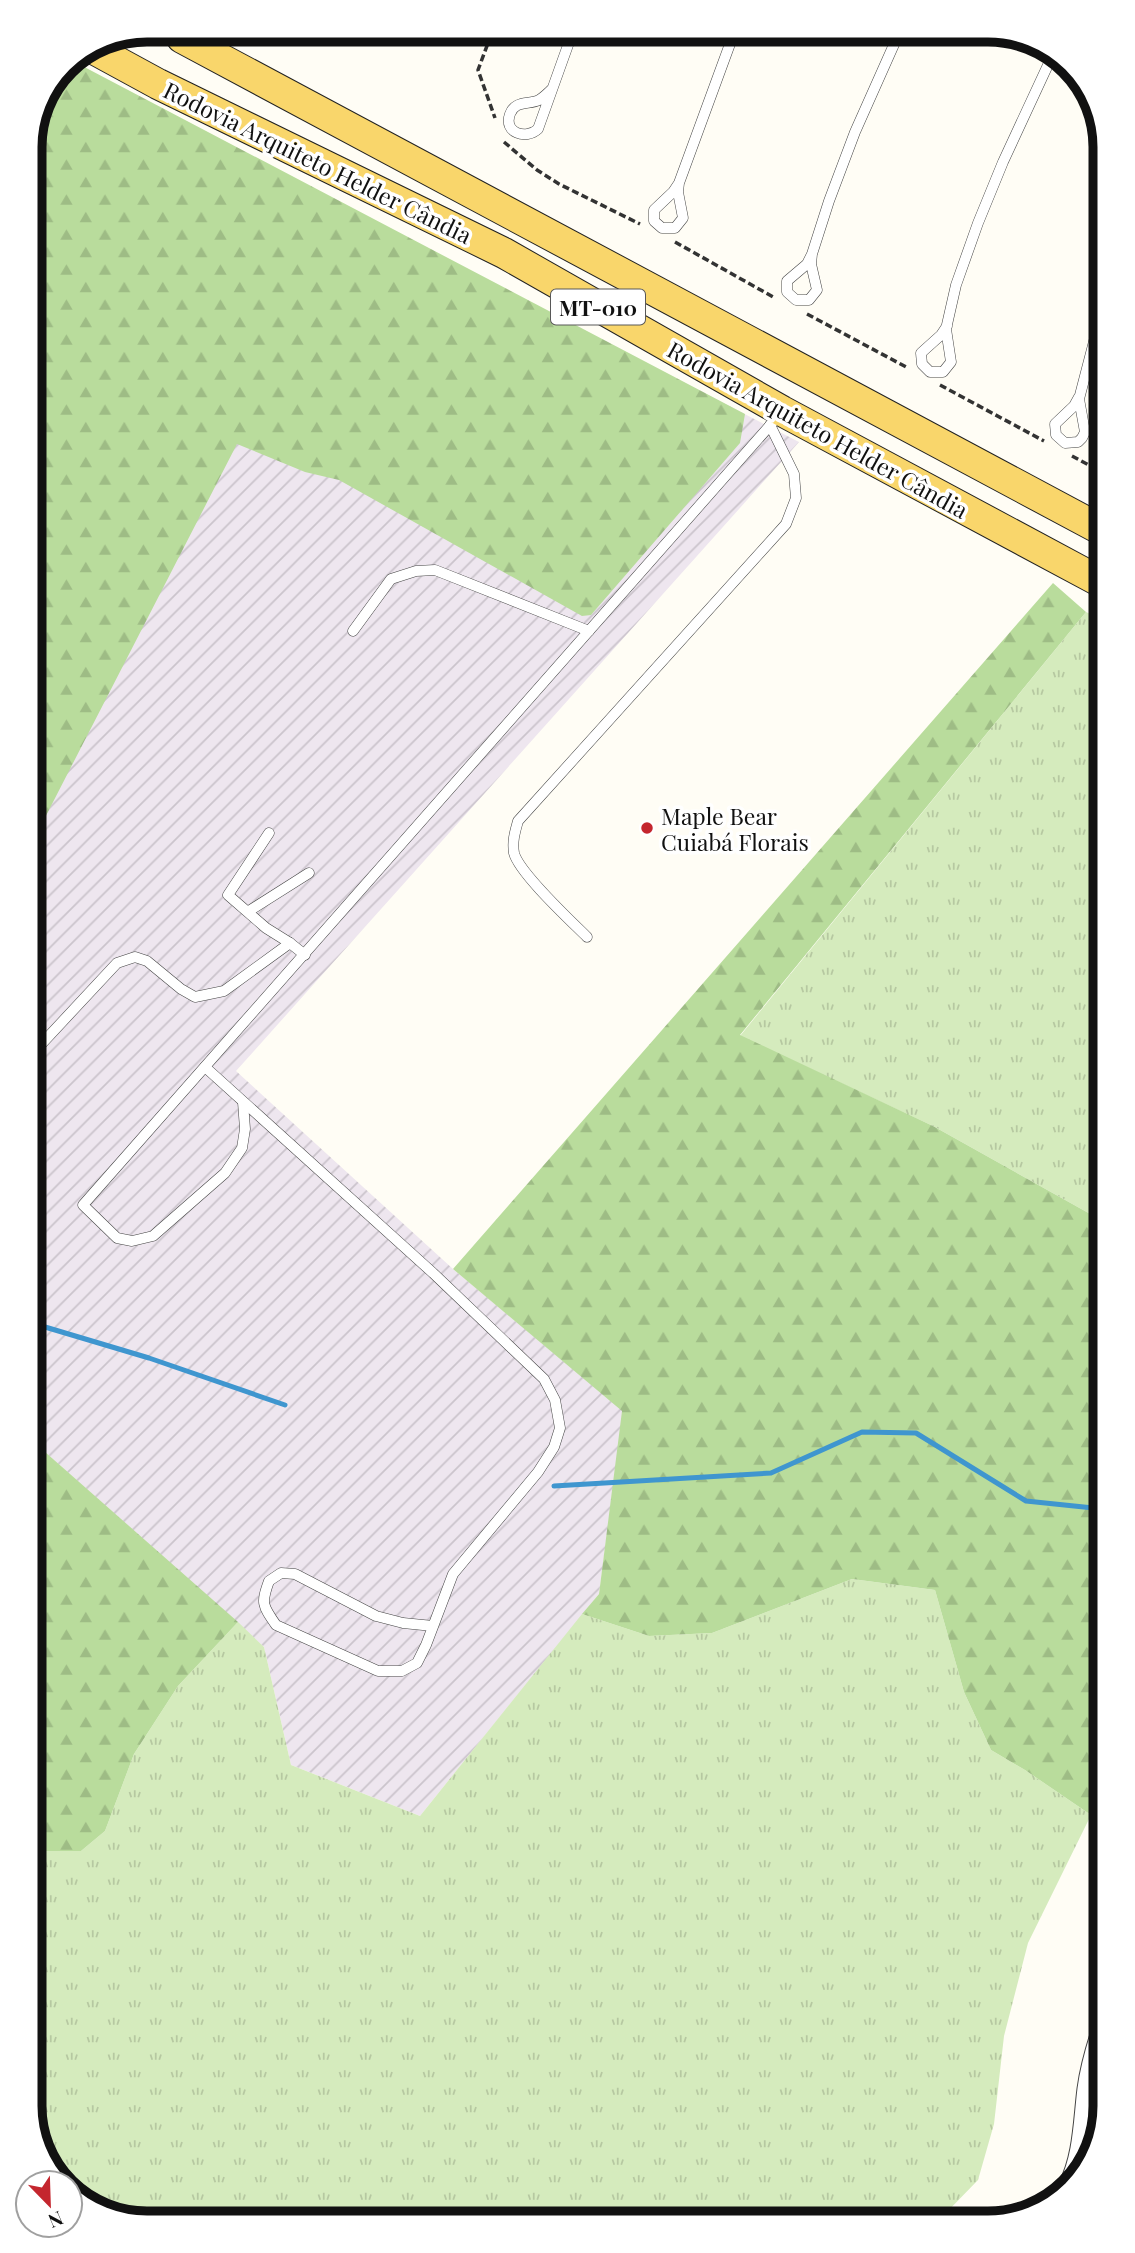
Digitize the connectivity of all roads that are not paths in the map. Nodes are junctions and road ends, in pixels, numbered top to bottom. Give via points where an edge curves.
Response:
1 (198, 42) edge
2 (569, 42) edge
3 (731, 42) edge
4 (895, 42) edge
5 (101, 53) edge
6 (1049, 62) edge
7 (552, 89) junction
8 (679, 183) junction
9 (812, 254) junction
10 (947, 326) junction
11 (1093, 345) edge
12 (1079, 397) junction
13 (776, 418) junction
14 (1093, 524) edge
15 (1093, 578) edge
16 (353, 631) dead end
17 (589, 631) junction
18 (270, 833) dead end
19 (309, 873) dead end
20 (248, 911) junction
21 (587, 937) dead end
22 (290, 943) junction
23 (305, 955) junction
24 (42, 1043) edge
25 (205, 1067) junction
26 (243, 1102) junction
27 (433, 1626) junction
28 (1093, 2060) edge
29 (1076, 2163) edge

1 - 14 main road, Rodovia Arquiteto Helder Cândia / MT-010
2 - 7 lane
3 - 8 lane
4 - 9 lane via 855,132
5 - 13 main road, Rodovia Arquiteto Helder Cândia / MT-010 via 504,253
6 - 10 lane via 978,223
7 - 7 lane via 538,129 523,135 513,131 509,121 512,110 537,101
8 - 8 lane via 683,218 675,228 662,229 654,220 654,209
9 - 9 lane via 817,290 809,300 796,300 788,292 787,281
10 - 10 lane via 951,362 943,372 930,372 922,364 921,353
11 - 12 lane
12 - 12 lane via 1085,432 1077,442 1065,443 1056,435 1055,424
13 - 15 main road, Rodovia Arquiteto Helder Cândia / MT-010
13 - 17 lane
13 - 21 lane via 794,474 796,498 786,524 518,821 512,839 515,857
16 - 17 lane via 391,579 435,570
17 - 23 lane
18 - 20 lane via 228,895
19 - 20 lane
20 - 22 lane
22 - 23 lane
22 - 24 lane via 224,991 195,997 147,961 135,957 117,963
23 - 25 lane
25 - 26 lane
25 - 26 lane via 83,1205 117,1238 132,1241 153,1236 225,1173 242,1148
26 - 27 lane via 534,1369 555,1400 560,1428 554,1447 453,1574
27 - 27 lane via 417,1663 402,1671 377,1671 276,1625 262,1598 268,1581 281,1573 295,1574 376,1616
28 - 29 street

